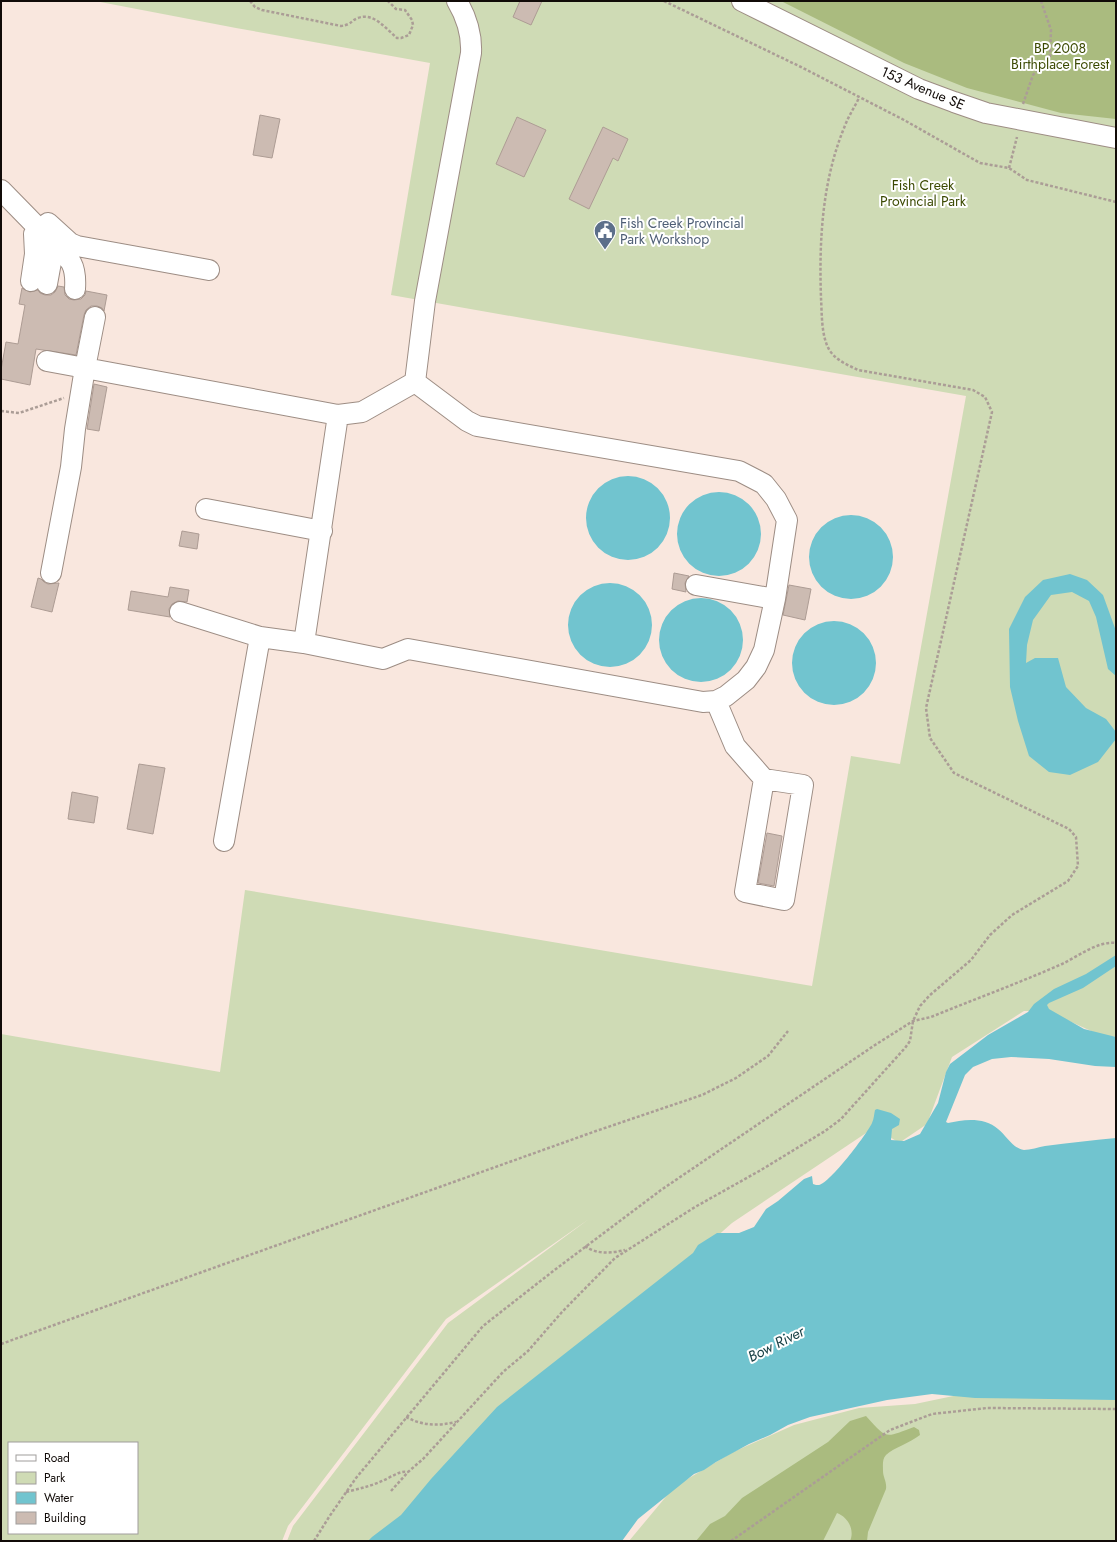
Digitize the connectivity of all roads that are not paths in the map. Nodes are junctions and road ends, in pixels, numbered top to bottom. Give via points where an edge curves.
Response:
1 (457, 1) edge
2 (742, 1) edge
3 (1116, 138) edge
4 (1, 190) edge
5 (44, 233) junction
6 (209, 270) dead end
7 (39, 282) dead end
8 (75, 289) dead end
9 (95, 317) dead end
10 (47, 361) dead end
11 (86, 368) junction
12 (415, 382) junction
13 (338, 415) junction
14 (206, 510) dead end
15 (322, 531) junction
16 (51, 573) dead end
17 (696, 585) dead end
18 (775, 599) junction
19 (180, 612) dead end
20 (260, 637) junction
21 (304, 643) junction
22 (716, 701) junction
23 (764, 779) junction
24 (224, 840) dead end

1 - 12 lane via 468,24 471,53 426,301
2 - 3 lane, 153 Avenue SE via 919,89 986,113
4 - 5 lane
5 - 6 lane via 48,223 77,246
5 - 7 lane via 34,234
5 - 8 lane via 71,260 76,276
9 - 11 lane
10 - 11 lane
11 - 13 lane
11 - 16 lane
12 - 13 lane via 362,412
12 - 18 lane via 467,421 478,426 740,472 764,484 776,499 787,520
13 - 15 lane
14 - 15 lane
15 - 21 lane
17 - 18 lane
18 - 22 lane via 764,650 756,667 737,688
19 - 20 lane
20 - 21 lane
20 - 24 lane
21 - 22 lane via 383,659 408,649 703,702
22 - 23 lane via 736,746
23 - 23 lane via 803,785 784,900 745,892

